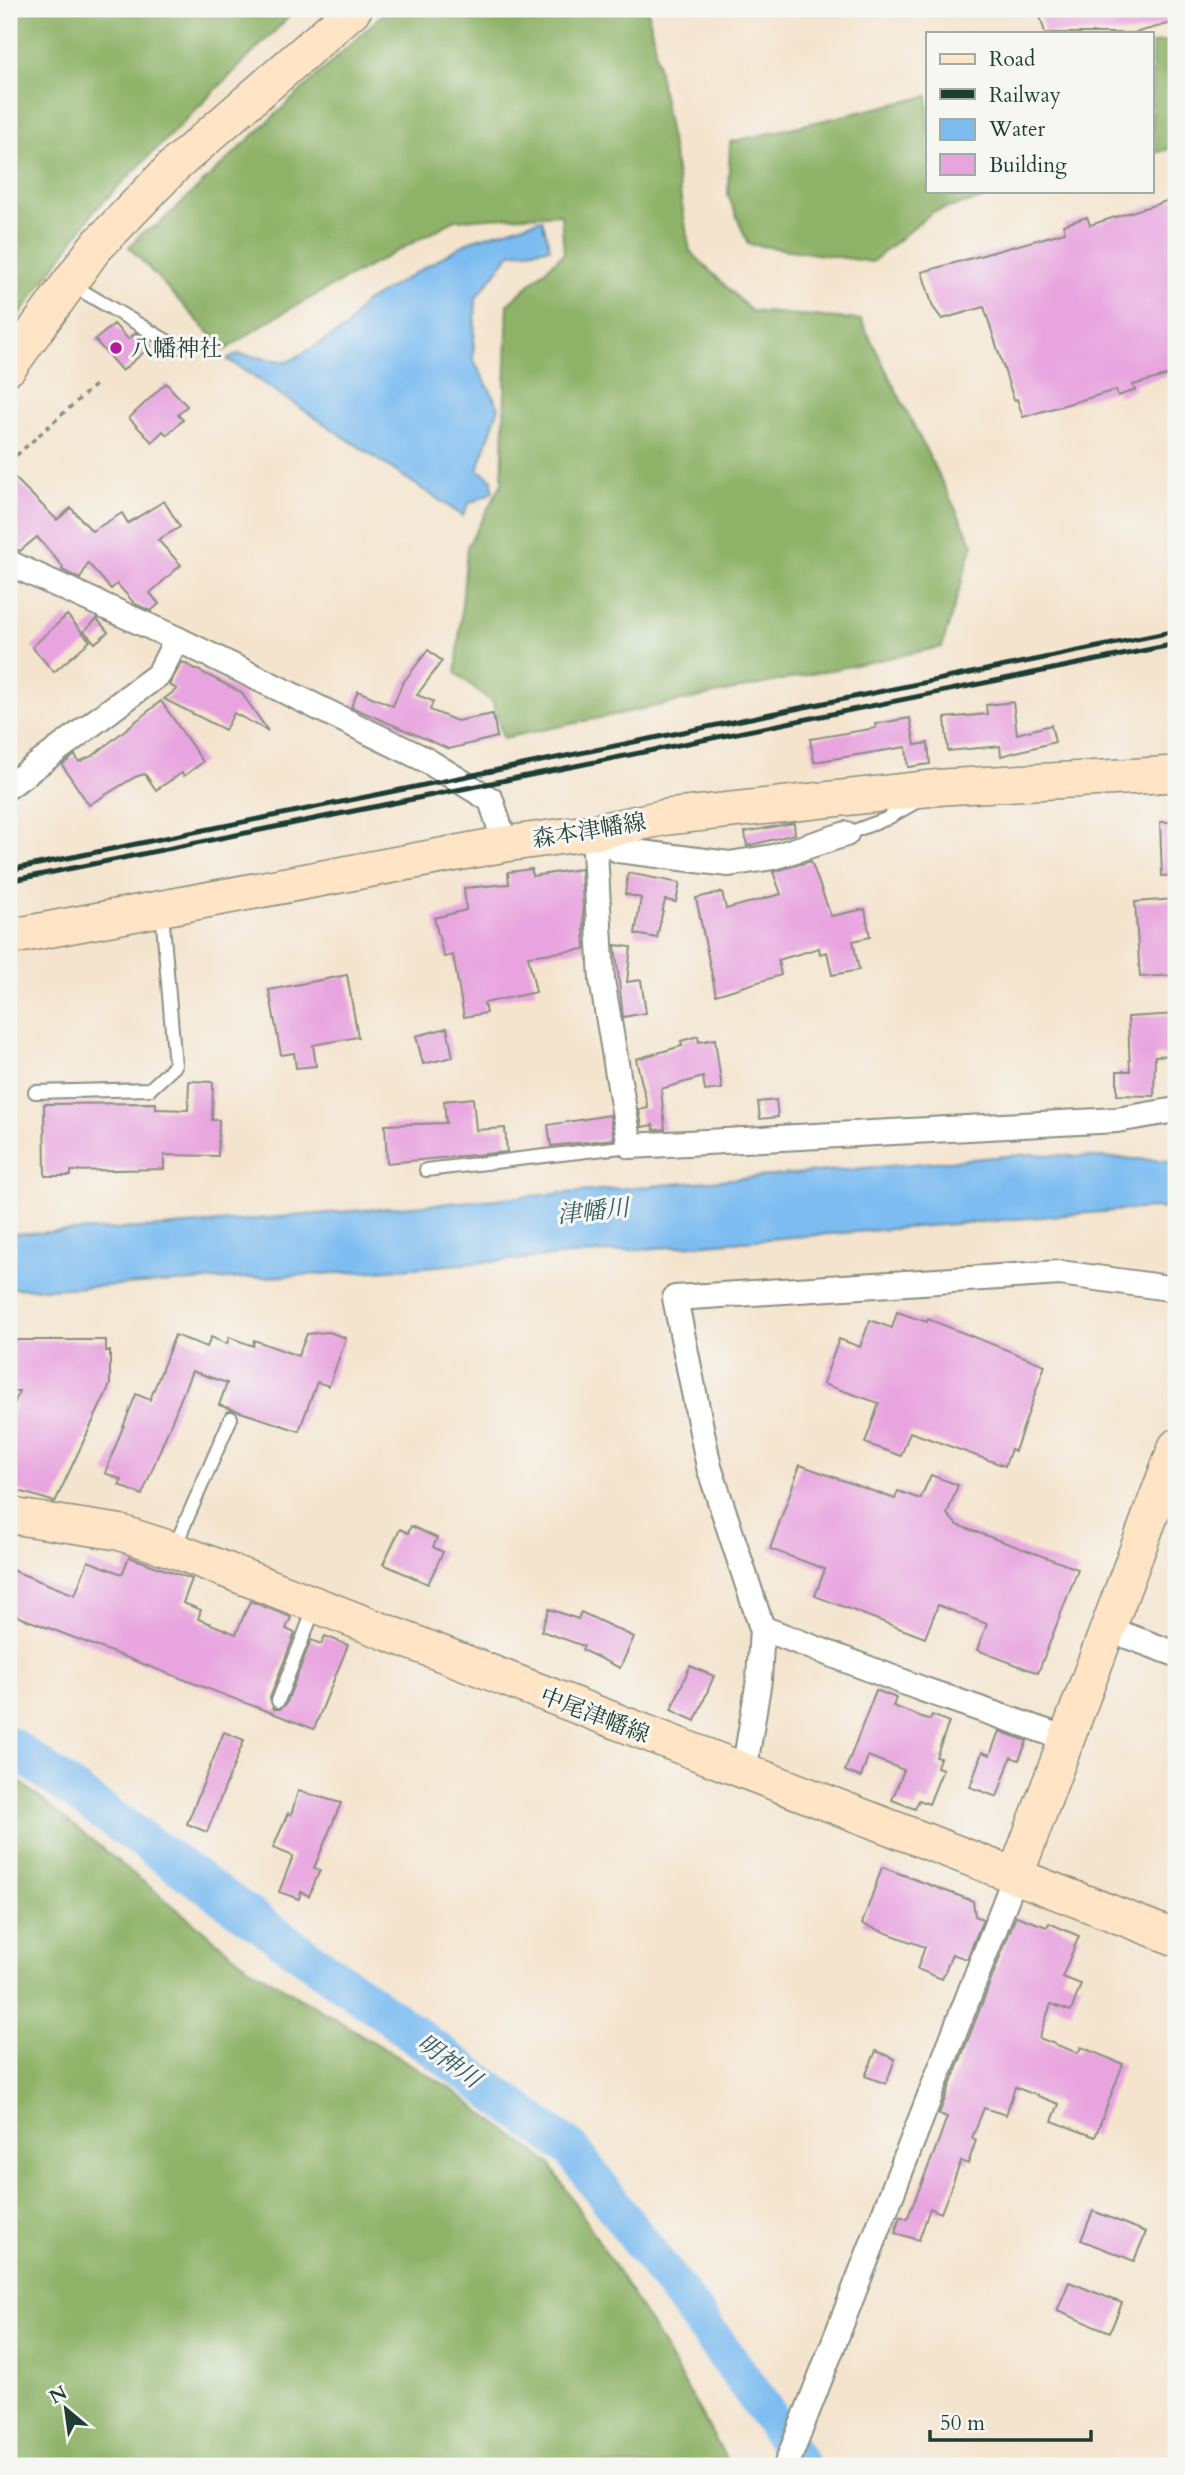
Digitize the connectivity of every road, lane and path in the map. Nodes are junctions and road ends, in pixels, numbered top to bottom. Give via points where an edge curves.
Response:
1 (354, 9) edge
2 (69, 283) junction
3 (177, 346) dead end
4 (9, 367) edge
5 (95, 385) dead end
6 (9, 462) edge
7 (9, 564) edge
8 (177, 639) junction
9 (1176, 774) edge
10 (9, 786) edge
11 (943, 787) junction
12 (594, 832) junction
13 (846, 834) joint
14 (505, 844) junction
15 (161, 908) junction
16 (9, 937) edge
17 (35, 1092) dead end
18 (1176, 1110) edge
19 (630, 1146) junction
20 (426, 1170) dead end
21 (1176, 1289) edge
22 (231, 1418) dead end
23 (1173, 1469) edge
24 (9, 1513) edge
25 (174, 1550) junction
26 (316, 1607) junction
27 (762, 1628) junction
28 (1108, 1629) junction
29 (1176, 1654) edge
30 (278, 1701) dead end
31 (1067, 1738) junction
32 (744, 1772) junction
33 (1016, 1874) junction
34 (1176, 1938) edge
35 (786, 2466) edge

1 - 2 main road via 174,166 94,249
2 - 3 lane
2 - 4 main road
5 - 6 path
7 - 8 street
8 - 10 street via 159,674
8 - 14 street via 426,760 464,783 491,800
9 - 11 main road, 森本津幡線
11 - 12 main road, 森本津幡線 via 667,817
11 - 13 lane via 886,819
12 - 13 street via 618,850 729,864 773,858
12 - 14 main road, 森本津幡線
12 - 19 street via 602,980
14 - 15 main road, 森本津幡線
15 - 16 main road, 森本津幡線
15 - 17 lane via 175,1066 150,1089
18 - 19 street via 1117,1120
19 - 20 lane
21 - 27 street via 1060,1273 675,1298 709,1467
22 - 25 lane
23 - 28 main road
24 - 25 main road, 中尾津幡線 via 118,1532
25 - 26 main road, 中尾津幡線
26 - 30 lane
26 - 32 main road, 中尾津幡線
27 - 31 street
27 - 32 street via 760,1681
28 - 29 street
28 - 31 main road
31 - 33 main road
32 - 33 main road, 中尾津幡線
33 - 34 main road, 中尾津幡線
33 - 35 street

